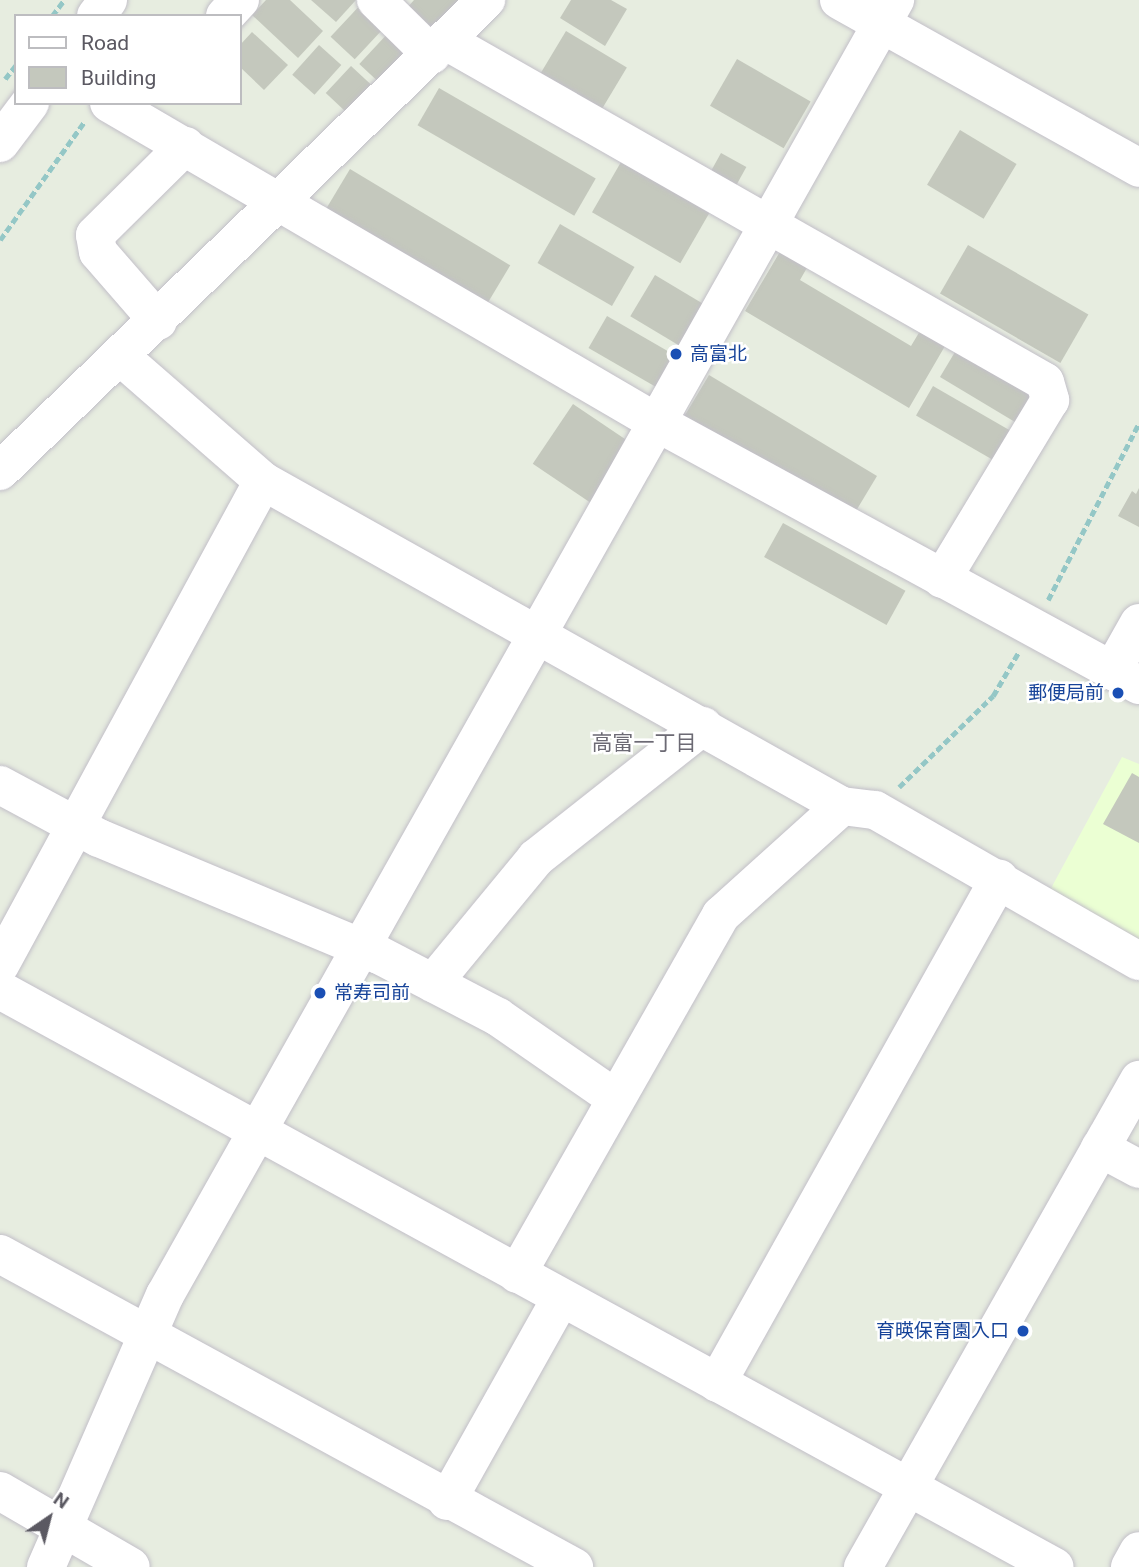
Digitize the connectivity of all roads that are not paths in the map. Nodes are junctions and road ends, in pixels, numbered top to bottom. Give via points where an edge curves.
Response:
1 (240, 0) edge
2 (376, 0) edge
3 (486, 0) edge
4 (839, 0) edge
5 (888, 12) edge
6 (227, 14) edge
7 (439, 48) junction
8 (28, 105) edge
9 (113, 105) edge
10 (0, 143) edge
11 (185, 146) junction
12 (1139, 168) edge
13 (279, 203) junction
14 (768, 223) junction
15 (158, 321) junction
16 (121, 357) junction
17 (656, 422) junction
18 (0, 471) edge
19 (264, 481) junction
20 (942, 579) junction
21 (1139, 623) edge
22 (538, 636) junction
23 (1126, 678) edge
24 (702, 726) junction
25 (0, 785) edge
26 (858, 808) junction
27 (76, 826) junction
28 (999, 879) junction
29 (362, 947) junction
30 (1139, 961) edge
31 (0, 965) edge
32 (433, 983) junction
33 (0, 990) edge
34 (1139, 1080) edge
35 (615, 1098) junction
36 (256, 1130) junction
37 (1100, 1148) junction
38 (1139, 1169) edge
39 (0, 1254) edge
40 (517, 1274) junction
41 (561, 1298) junction
42 (145, 1333) junction
43 (717, 1383) junction
44 (910, 1487) junction
45 (0, 1491) edge
46 (447, 1501) junction
47 (63, 1526) junction
48 (1139, 1551) edge
49 (46, 1567) edge
50 (131, 1567) edge
51 (574, 1567) edge
52 (863, 1567) edge
53 (1055, 1567) edge
54 (1130, 1567) edge

1 - 6 street
2 - 7 street
3 - 7 street
4 - 5 street
5 - 12 street
5 - 14 street
7 - 13 street
7 - 14 street
8 - 10 street
9 - 11 street
11 - 13 street
11 - 15 street via 94,235 98,252
13 - 15 street
13 - 17 street
14 - 17 street
14 - 20 street via 1045,382 1050,400
15 - 16 street
16 - 18 street
16 - 19 street
17 - 20 street
17 - 22 street
19 - 22 street
19 - 27 street
20 - 23 street
21 - 23 street
22 - 24 street
22 - 29 street
24 - 26 street
24 - 32 street via 536,858
25 - 27 street
26 - 28 street
26 - 35 street via 721,915
27 - 29 street
27 - 31 street
28 - 30 street
28 - 43 street
29 - 32 street
29 - 36 street
32 - 35 street via 498,1017
33 - 36 street
34 - 37 street
35 - 40 street
36 - 40 street
36 - 42 street
37 - 38 street
37 - 44 street
39 - 42 street
40 - 41 street
41 - 43 street
41 - 46 street
42 - 46 street
42 - 47 street
43 - 44 street
44 - 52 street
44 - 53 street
45 - 47 street
46 - 51 street
47 - 49 street
47 - 50 street
48 - 54 street

